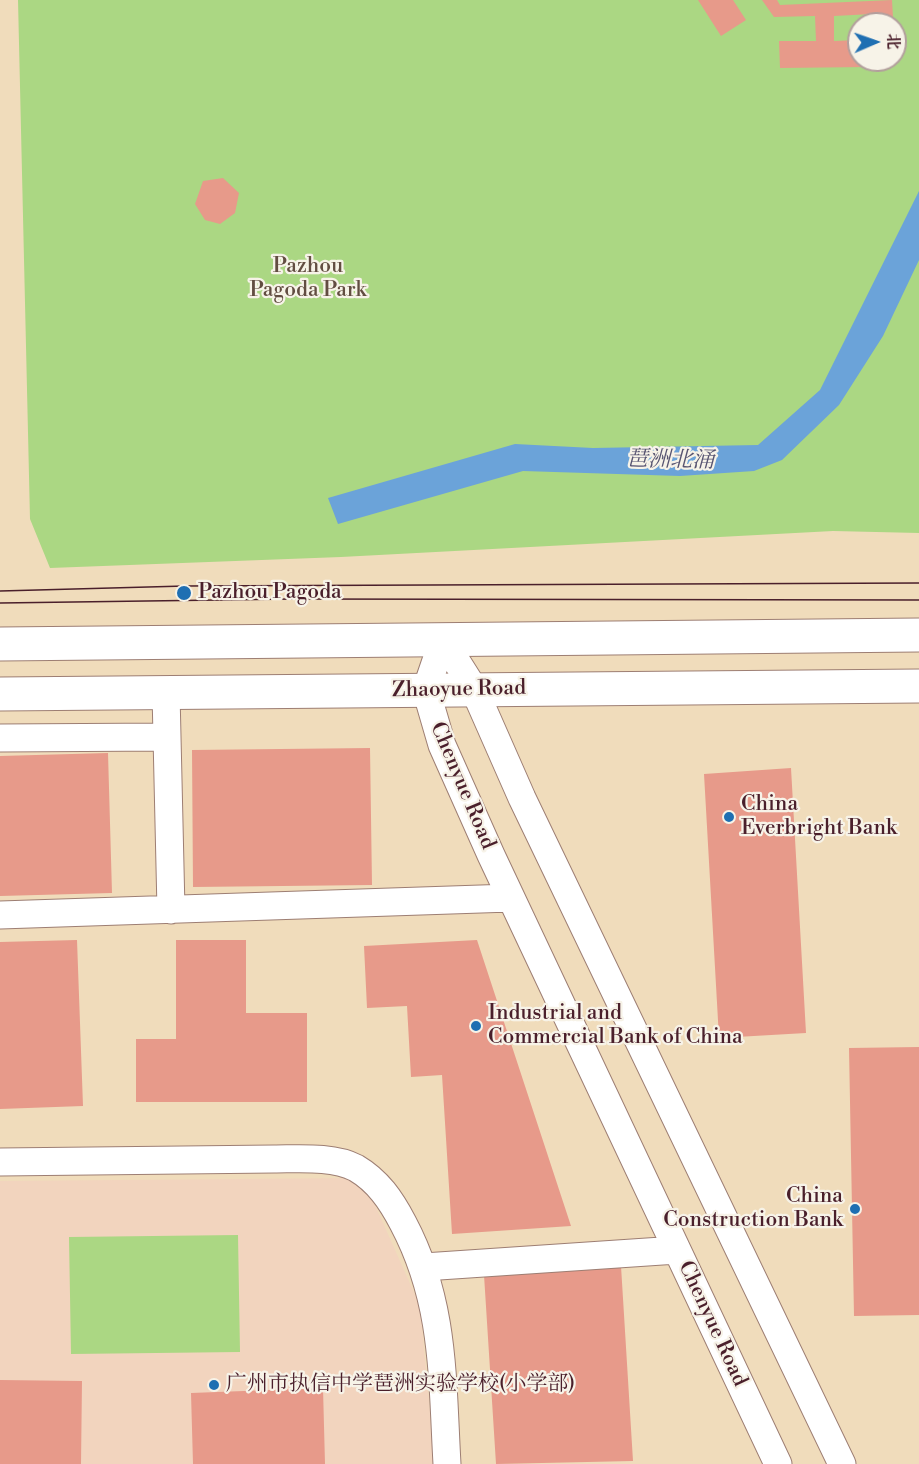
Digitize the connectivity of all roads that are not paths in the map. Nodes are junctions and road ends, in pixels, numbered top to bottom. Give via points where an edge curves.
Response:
1 (919, 635) edge
2 (443, 640) junction
3 (0, 644) edge
4 (919, 686) edge
5 (474, 689) junction
6 (426, 690) junction
7 (166, 693) junction
8 (0, 694) edge
9 (167, 737) junction
10 (0, 738) edge
11 (511, 898) junction
12 (171, 910) junction
13 (0, 915) edge
14 (0, 1162) edge
15 (677, 1250) junction
16 (424, 1268) junction
17 (447, 1464) edge
18 (778, 1464) edge
19 (842, 1464) edge

1 - 2 main road
2 - 3 main road
2 - 5 street
2 - 6 street
4 - 5 main road, Zhaoyue Road
5 - 6 main road, Zhaoyue Road
5 - 19 street via 522,798
6 - 7 main road, Zhaoyue Road
6 - 11 street, Chenyue Road via 445,754
7 - 8 main road, Zhaoyue Road
7 - 9 street
9 - 10 street
9 - 12 street
11 - 12 street
11 - 15 street, Chenyue Road
12 - 13 street
14 - 16 street via 318,1160 354,1167 380,1186 397,1211
15 - 16 street
15 - 18 street, Chenyue Road
16 - 17 street via 437,1325

